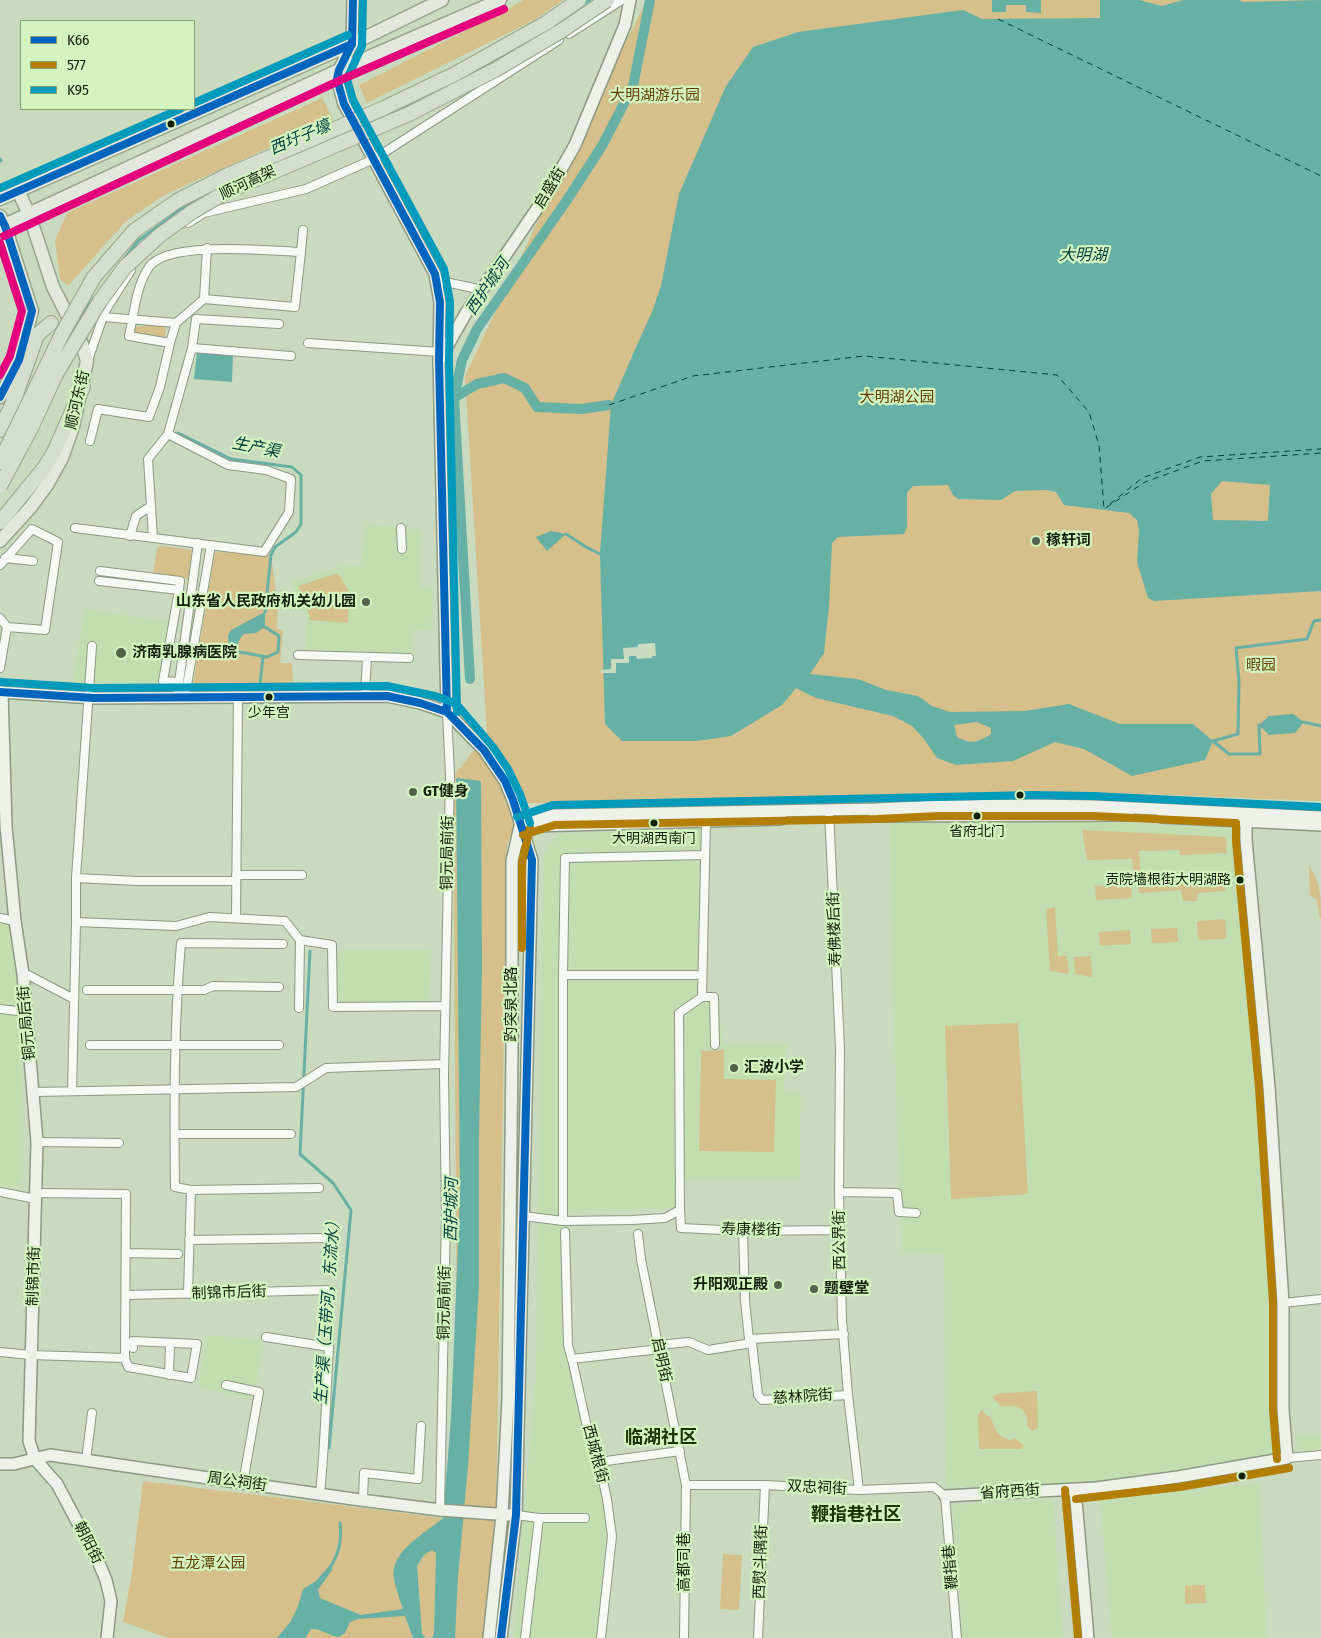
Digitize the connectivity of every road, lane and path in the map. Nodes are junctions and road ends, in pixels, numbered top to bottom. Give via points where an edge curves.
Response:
1 (354, 0) edge
2 (442, 0) edge
3 (500, 0) edge
4 (579, 0) edge
5 (607, 0) edge
6 (622, 0) edge
7 (630, 0) edge
8 (352, 44) junction
9 (339, 70) junction
10 (374, 159) junction
11 (18, 191) junction
12 (0, 199) edge
13 (29, 214) junction
14 (2, 223) edge
15 (303, 230) dead end
16 (207, 248) junction
17 (301, 252) junction
18 (436, 280) junction
19 (483, 290) junction
20 (204, 299) junction
21 (103, 317) junction
22 (133, 318) junction
23 (51, 323) junction
24 (176, 323) junction
25 (279, 324) dead end
26 (25, 337) junction
27 (170, 342) junction
28 (308, 343) dead end
29 (82, 344) junction
30 (192, 348) junction
31 (291, 356) dead end
32 (440, 356) junction
33 (19, 360) junction
34 (87, 361) junction
35 (83, 388) junction
36 (0, 397) edge
37 (13, 403) junction
38 (3, 424) edge
39 (168, 434) junction
40 (90, 441) dead end
41 (0, 462) edge
42 (0, 486) edge
43 (151, 506) junction
44 (20, 520) junction
45 (0, 522) edge
46 (74, 528) dead end
47 (402, 528) dead end
48 (32, 530) junction
49 (130, 536) junction
50 (153, 538) junction
51 (0, 541) edge
52 (198, 543) junction
53 (211, 545) junction
54 (402, 549) dead end
55 (3, 561) edge
56 (33, 561) dead end
57 (100, 571) dead end
58 (99, 581) dead end
59 (179, 590) junction
60 (0, 618) edge
61 (7, 627) junction
62 (92, 646) dead end
63 (298, 655) dead end
64 (367, 657) junction
65 (409, 658) dead end
66 (0, 668) edge
67 (179, 682) junction
68 (1, 689) edge
69 (238, 696) junction
70 (365, 696) junction
71 (181, 697) junction
72 (89, 698) junction
73 (448, 712) junction
74 (830, 813) junction
75 (1321, 817) edge
76 (1246, 818) junction
77 (706, 821) junction
78 (1321, 825) edge
79 (520, 826) junction
80 (705, 856) junction
81 (302, 875) dead end
82 (76, 878) junction
83 (236, 878) junction
84 (0, 918) edge
85 (236, 918) junction
86 (14, 920) junction
87 (76, 922) junction
88 (300, 940) junction
89 (283, 944) dead end
90 (22, 974) junction
91 (696, 974) dead end
92 (563, 976) junction
93 (279, 987) dead end
94 (87, 990) dead end
95 (177, 991) junction
96 (702, 997) junction
97 (74, 999) junction
98 (445, 1006) junction
99 (299, 1008) dead end
100 (0, 1009) edge
101 (26, 1012) junction
102 (279, 1045) dead end
103 (715, 1045) dead end
104 (90, 1046) dead end
105 (176, 1046) junction
106 (840, 1049) joint
107 (444, 1064) junction
108 (174, 1090) junction
109 (72, 1091) junction
110 (34, 1092) junction
111 (174, 1134) junction
112 (290, 1134) dead end
113 (37, 1142) junction
114 (119, 1143) dead end
115 (319, 1188) dead end
116 (191, 1190) junction
117 (839, 1192) junction
118 (0, 1194) edge
119 (36, 1196) junction
120 (680, 1210) junction
121 (916, 1213) dead end
122 (523, 1216) junction
123 (563, 1221) junction
124 (840, 1230) junction
125 (743, 1231) junction
126 (565, 1232) dead end
127 (638, 1234) dead end
128 (325, 1238) dead end
129 (190, 1240) junction
130 (126, 1253) junction
131 (178, 1254) dead end
132 (332, 1290) dead end
133 (188, 1294) junction
134 (126, 1295) junction
135 (1321, 1300) edge
136 (1283, 1303) junction
137 (844, 1334) junction
138 (266, 1337) dead end
139 (751, 1341) junction
140 (170, 1343) junction
141 (659, 1347) junction
142 (133, 1348) dead end
143 (0, 1352) edge
144 (32, 1355) junction
145 (125, 1358) junction
146 (572, 1360) junction
147 (169, 1374) junction
148 (226, 1385) dead end
149 (848, 1395) junction
150 (92, 1413) dead end
151 (421, 1426) dead end
152 (680, 1451) junction
153 (1321, 1455) edge
154 (1288, 1458) junction
155 (35, 1459) junction
156 (86, 1460) junction
157 (599, 1462) junction
158 (0, 1464) edge
159 (242, 1483) junction
160 (686, 1485) junction
161 (765, 1485) junction
162 (1075, 1489) junction
163 (859, 1490) junction
164 (320, 1494) junction
165 (945, 1496) junction
166 (363, 1500) junction
167 (440, 1510) junction
168 (498, 1515) junction
169 (516, 1515) junction
170 (539, 1518) junction
171 (585, 1518) dead end
172 (107, 1638) edge
173 (489, 1638) edge
174 (501, 1638) edge
175 (525, 1638) edge
176 (601, 1638) edge
177 (684, 1638) edge
178 (758, 1638) edge
179 (957, 1638) edge
180 (1088, 1638) edge

1 - 8 street
2 - 8 main road
3 - 9 main road
4 - 41 highway, 顺河高架, bridge via 546,23 455,74 177,200 134,232 94,277 62,334
5 - 42 highway, 顺河高架, bridge via 495,70 409,114 226,192 160,234 125,267 100,301 56,374
6 - 10 street
7 - 19 street, 启盛街 via 624,25 575,145 547,194
8 - 9 street
8 - 11 main road
9 - 10 street, 铜元局前街, bridge via 337,79 344,104
9 - 13 main road
10 - 18 street, 铜元局前街
10 - 21 street via 306,189 204,213 166,237 132,268
11 - 12 main road
11 - 13 main road, 顺河东街
13 - 14 main road
13 - 29 main road, 顺河东街 via 53,287
14 - 26 main road via 32,311
15 - 17 street
16 - 17 street
16 - 20 street
16 - 22 street via 165,255 150,265 141,284
17 - 20 street via 296,307
18 - 19 street
18 - 32 street, 铜元局前街 via 440,302
19 - 32 street, 启盛街
20 - 24 street
21 - 22 street
21 - 34 street
22 - 24 street
22 - 27 street via 129,336
23 - 26 main road
23 - 29 main road via 66,326
23 - 37 highway via 37,335
24 - 27 street
25 - 30 street via 196,319
26 - 33 main road
27 - 40 street via 160,387 149,417 98,409
28 - 32 street
29 - 34 main road, 顺河东街
30 - 31 street
30 - 39 street
32 - 73 street, 铜元局前街
33 - 36 main road
33 - 37 highway
34 - 35 main road, 顺河东街
35 - 44 main road, 顺河东街 via 62,458
35 - 45 highway via 45,467
37 - 38 highway
39 - 43 street via 148,459
39 - 53 street via 228,465 266,470 291,479 289,512 264,552
43 - 49 street via 136,516
43 - 50 street
44 - 48 street
44 - 51 main road, 顺河东街
46 - 49 street
47 - 54 street
48 - 55 street
48 - 61 street via 58,542 45,630
49 - 50 street
50 - 52 street
52 - 53 street
52 - 67 street
53 - 71 street
55 - 56 street
57 - 59 street via 180,581
58 - 59 street
59 - 67 street via 163,681
60 - 61 street
61 - 66 street
62 - 72 street
63 - 64 street
64 - 65 street
64 - 70 street
67 - 71 street
68 - 72 street
68 - 86 street, 铜元局后街 via 6,826
69 - 70 street
69 - 71 street
69 - 83 street
70 - 73 street via 420,702
71 - 72 street
72 - 82 street
73 - 79 street via 484,750 496,768 513,800
73 - 98 street, 铜元局前街 via 450,775
74 - 76 street
74 - 77 street
74 - 79 street via 553,815
74 - 106 street, 寿佛楼后街
75 - 76 street
76 - 78 street
76 - 136 street
77 - 79 street
77 - 80 street
79 - 122 street, 趵突泉北路 via 532,860
79 - 168 street, 趵突泉北路 via 512,861 508,1400
80 - 92 street via 565,858
80 - 96 street
81 - 83 street
82 - 83 street via 137,881
82 - 87 street
83 - 85 street
84 - 86 street
85 - 87 street via 209,917 176,926
85 - 88 street via 285,922
86 - 90 street, 铜元局后街
87 - 97 street
88 - 98 street via 332,945 333,1007
88 - 99 street
89 - 95 street via 181,943
90 - 97 street
90 - 101 street, 铜元局后街
91 - 92 street
92 - 123 street
93 - 95 street via 213,986 204,990
94 - 95 street
95 - 105 street
96 - 103 street via 714,997
96 - 120 street via 679,1013
97 - 109 street
98 - 107 street, 铜元局前街
100 - 101 street
101 - 110 street, 铜元局后街
102 - 105 street
104 - 105 street
105 - 108 street
106 - 117 street, 西公界街
107 - 108 street via 326,1068 296,1087
107 - 167 street, 铜元局前街 via 446,1235
108 - 109 street
108 - 111 street
109 - 110 street
110 - 113 street, 制锦市街
111 - 112 street
111 - 116 street via 175,1187
113 - 114 street
113 - 119 street, 制锦市街
115 - 116 street
116 - 129 street
117 - 121 street via 897,1193 898,1212
117 - 124 street, 西公界街
118 - 119 street
119 - 130 street via 126,1194
119 - 144 street, 制锦市街
120 - 123 street via 665,1218
120 - 125 street, 寿康楼街 via 681,1228
122 - 123 street
122 - 169 street, 趵突泉北路
124 - 125 street, 寿康楼街
124 - 137 street, 西公界街
125 - 139 street, 慈林院街 via 745,1301
126 - 146 street, 西城根街 via 568,1345
127 - 141 street, 启明街
128 - 129 street
129 - 133 street
130 - 131 street
130 - 134 street
132 - 133 street, 制锦市后街
133 - 134 street, 制锦市后街
134 - 145 street
135 - 136 street
136 - 154 street via 1283,1410
137 - 139 street
137 - 149 street, 西公界街
138 - 164 street via 329,1347
139 - 141 street via 708,1350 689,1342
139 - 149 street, 慈林院街 via 758,1395 762,1400
140 - 142 street via 133,1341
140 - 147 street
140 - 147 street via 197,1344 190,1378
141 - 146 street
141 - 152 street, 启明街
143 - 144 street
144 - 145 street
144 - 155 street, 制锦市街 via 29,1441
145 - 147 street via 128,1367
146 - 157 street, 西城根街 via 587,1427
148 - 159 street via 258,1392
149 - 163 street, 西公界街
150 - 156 street
151 - 166 street via 418,1480 364,1473
152 - 157 street
152 - 160 street, 启明街
153 - 154 street
154 - 162 street, 省府西街
155 - 156 street, 周公祠街 via 50,1455
155 - 158 street, 周公祠街
155 - 172 street, 朝阳街 via 57,1484 106,1580 111,1601
156 - 159 street, 周公祠街
157 - 176 street, 西城根街 via 612,1536
159 - 164 street, 周公祠街
160 - 161 street, 双忠祠街
160 - 177 street, 高都司巷
161 - 163 street, 双忠祠街
161 - 178 street, 西熨斗隅街
162 - 165 street, 省府西街
162 - 180 street
163 - 165 street, 双忠祠街 via 934,1487
164 - 166 street, 周公祠街
165 - 179 street, 鞭指巷
166 - 167 street, 周公祠街
167 - 168 street, 周公祠街
168 - 169 street, 周公祠街
168 - 173 street, 趵突泉北路
169 - 170 street
169 - 174 street, 趵突泉北路
170 - 171 street
170 - 175 street

